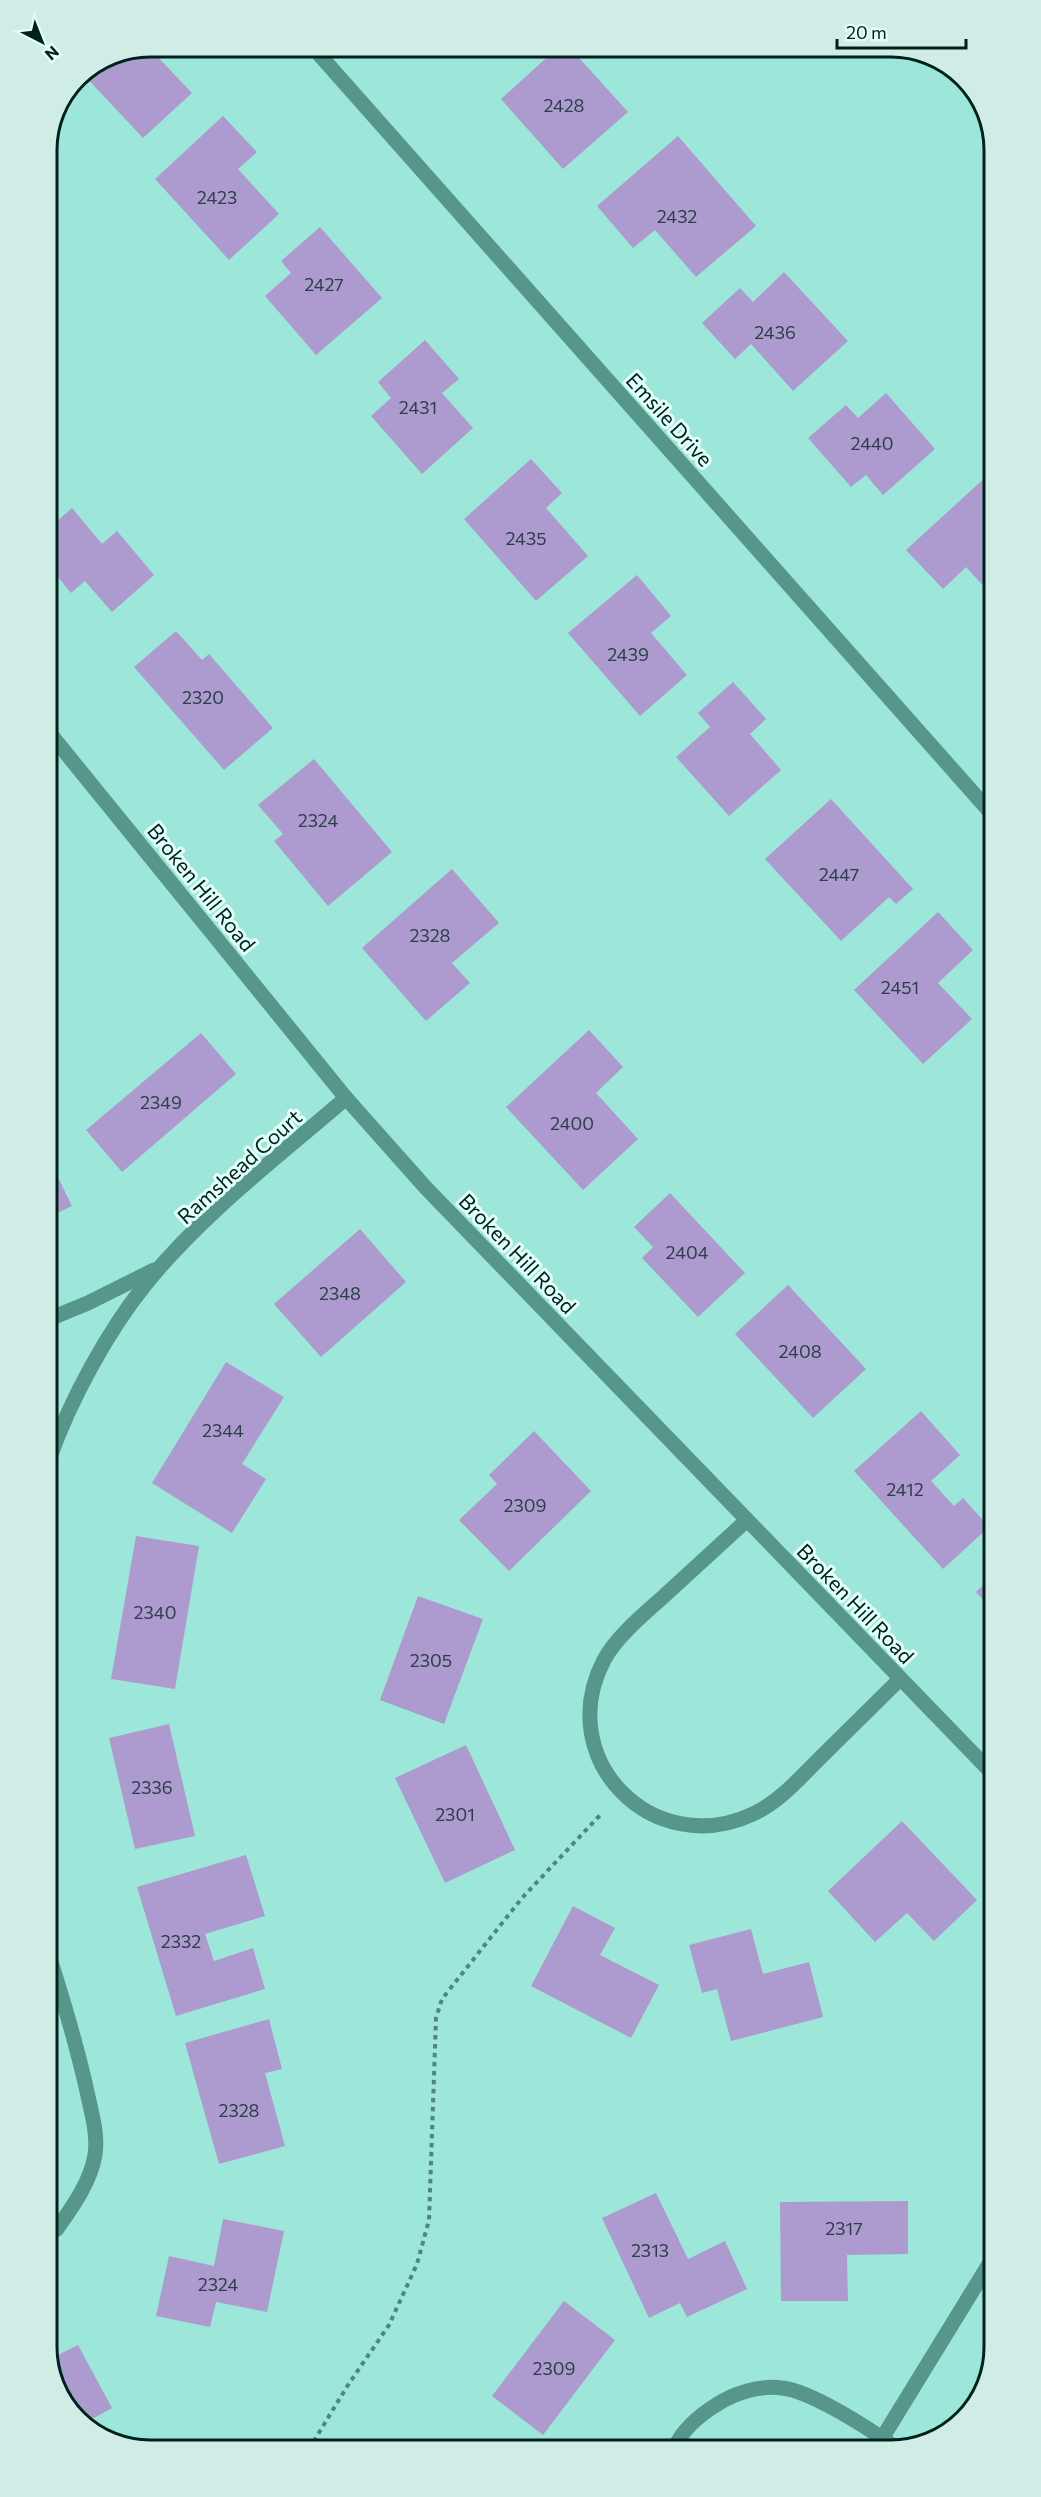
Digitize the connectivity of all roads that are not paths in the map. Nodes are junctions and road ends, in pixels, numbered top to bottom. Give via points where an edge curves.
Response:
1 (321, 57) edge
2 (57, 742) edge
3 (984, 805) edge
4 (346, 1098) junction
5 (162, 1266) junction
6 (57, 1315) edge
7 (57, 1441) edge
8 (747, 1521) junction
9 (900, 1679) junction
10 (984, 1765) edge
11 (57, 1981) edge
12 (57, 2229) edge
13 (984, 2273) edge
14 (678, 2440) edge
15 (879, 2440) edge
16 (886, 2440) edge

1 - 3 street, Emsile Drive
2 - 4 street, Broken Hill Road
4 - 5 street, Ramshead Court via 219,1208
4 - 8 street, Broken Hill Road via 426,1188
5 - 6 street
5 - 7 street, Ramshead Court via 144,1286 79,1389
8 - 9 street, Broken Hill Road
8 - 9 street via 634,1623 605,1658 594,1685 591,1733 598,1757 621,1793 660,1820 706,1826 752,1815 785,1793
9 - 10 street, Broken Hill Road
11 - 12 street via 76,2042 96,2136 89,2176
13 - 16 street
14 - 15 street via 701,2414 729,2396 782,2388 808,2396

